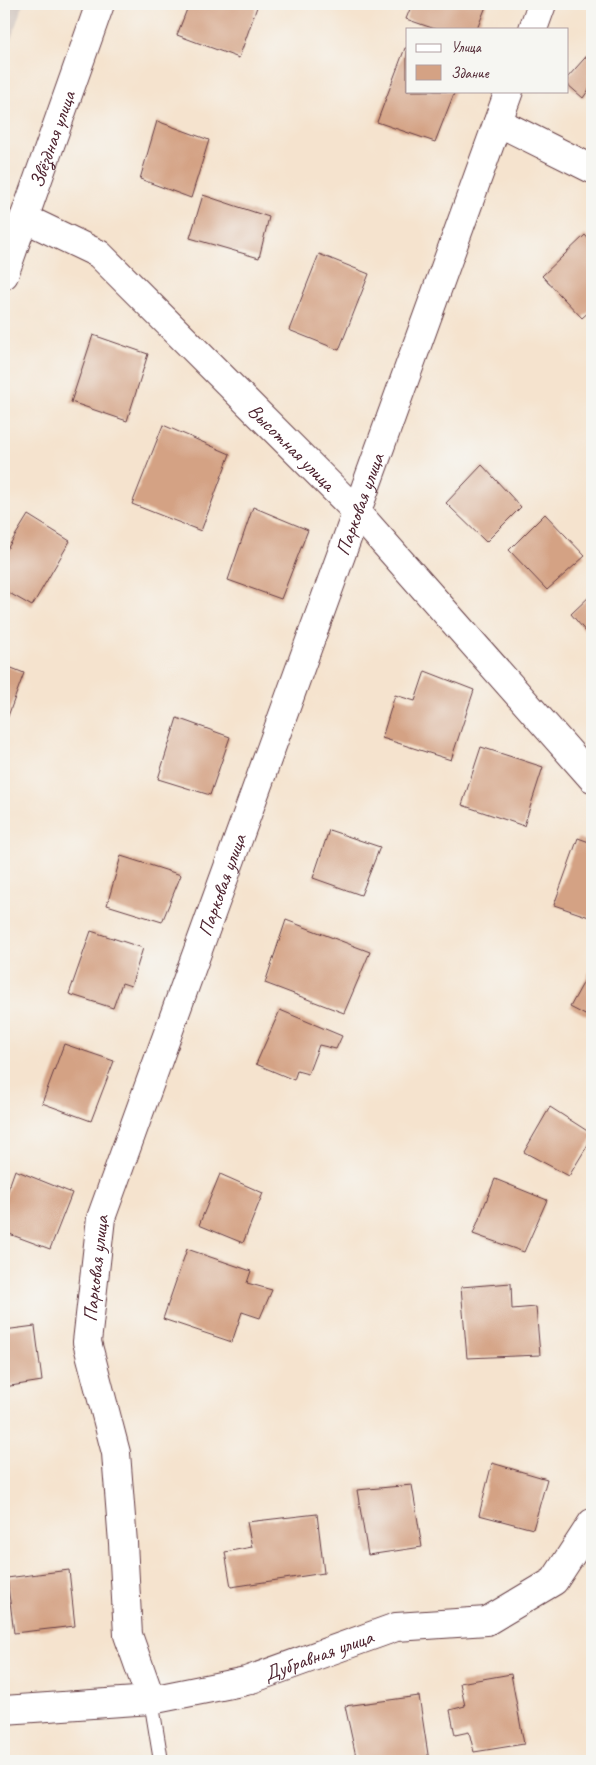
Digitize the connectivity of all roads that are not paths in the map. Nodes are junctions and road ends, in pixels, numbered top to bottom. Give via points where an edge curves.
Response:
1 (100, 4) edge
2 (542, 4) edge
3 (533, 28) edge
4 (509, 92) edge
5 (498, 122) junction
6 (592, 169) edge
7 (24, 218) junction
8 (4, 275) edge
9 (356, 512) junction
10 (592, 778) edge
11 (592, 1523) edge
12 (151, 1700) junction
13 (4, 1710) edge
14 (161, 1761) edge

1 - 7 street, Звёздная улица
2 - 3 street
4 - 5 street, Парковая улица
5 - 6 street
5 - 9 street, Парковая улица
7 - 8 street, Звёздная улица
7 - 9 street, Высотная улица via 99,254
9 - 10 street, Высотная улица
9 - 12 street, Парковая улица via 101,1218 86,1342 116,1453 128,1635
11 - 12 street, Дубравная улица via 554,1581 487,1621 396,1627 246,1681
12 - 13 street, Дубравная улица
12 - 14 lane

